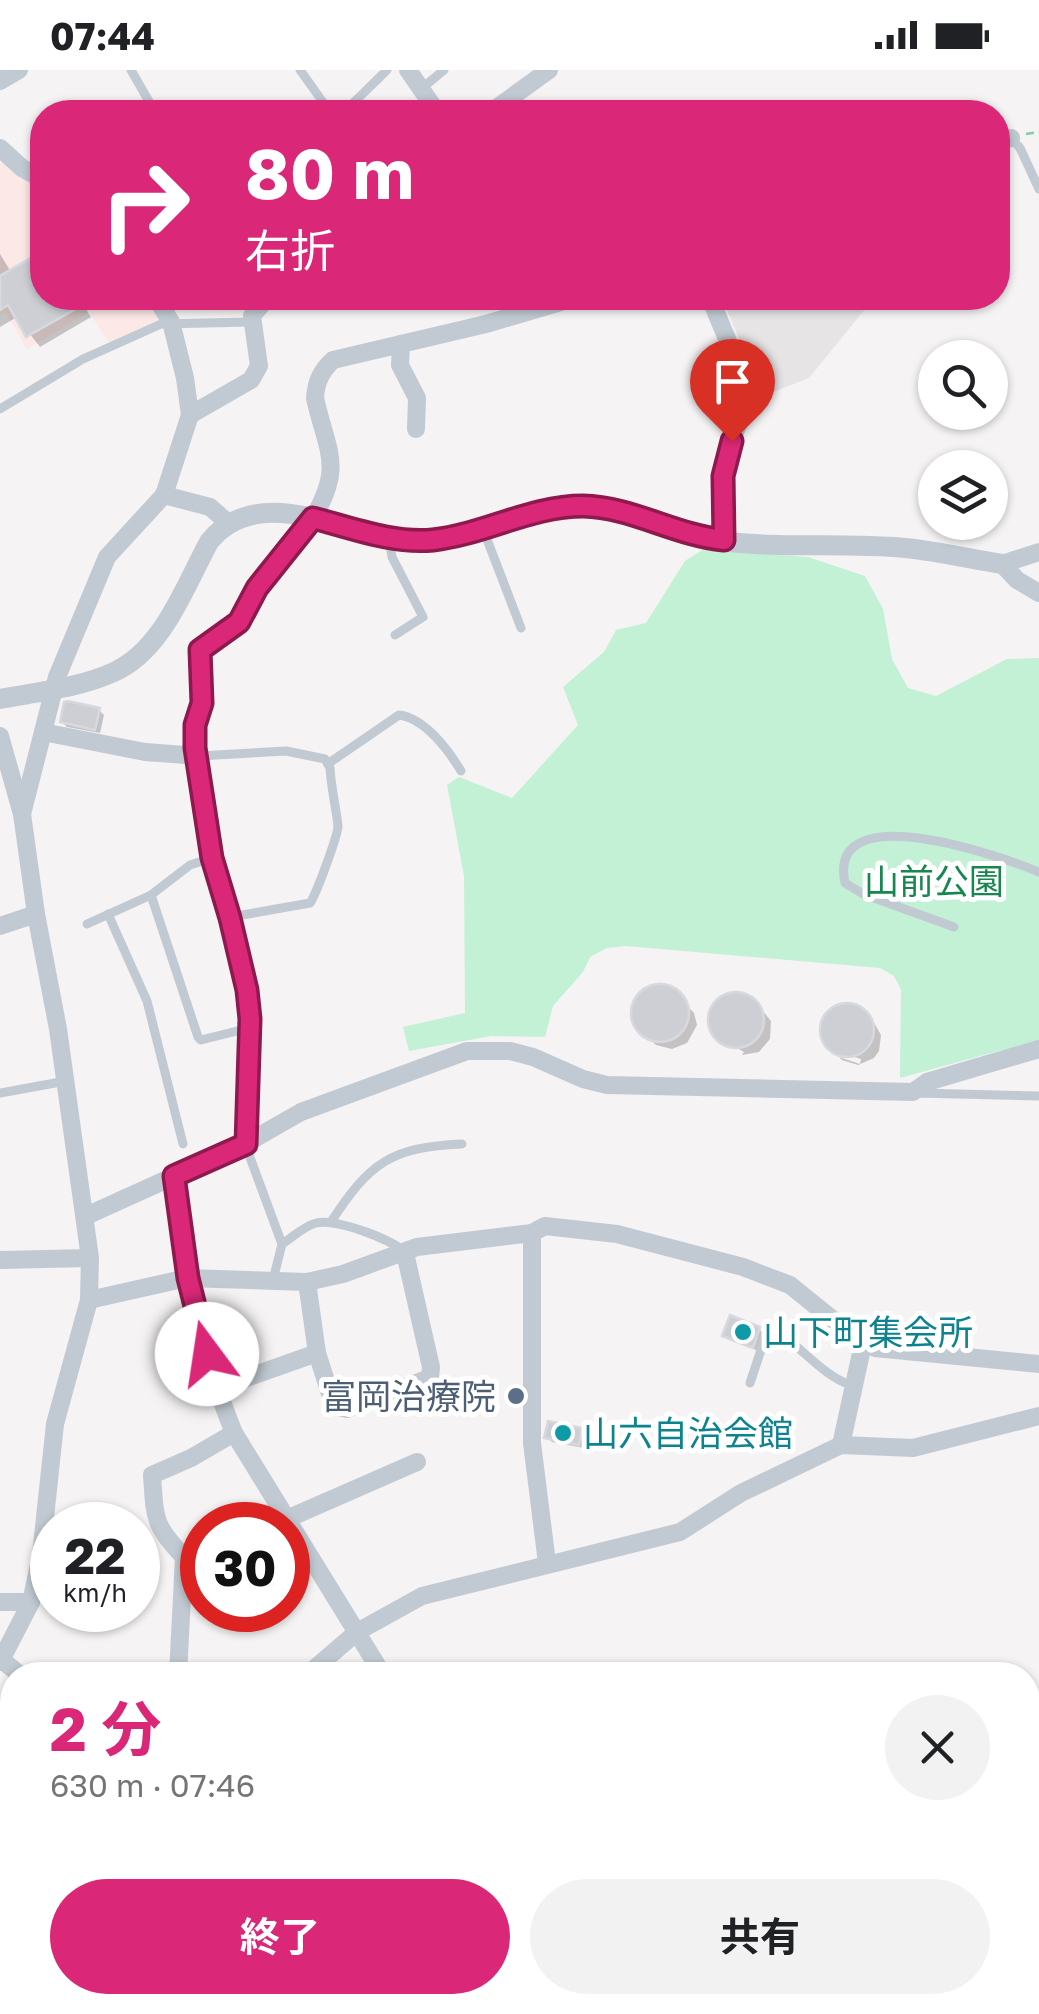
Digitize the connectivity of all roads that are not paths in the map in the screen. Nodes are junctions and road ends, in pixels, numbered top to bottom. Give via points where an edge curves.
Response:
1 (19, 70) edge
2 (131, 70) edge
3 (300, 70) edge
4 (388, 70) edge
5 (408, 70) edge
6 (444, 70) edge
7 (549, 70) edge
8 (0, 81) edge
9 (421, 89) junction
10 (149, 100) edge
11 (321, 100) edge
12 (357, 100) edge
13 (429, 100) edge
14 (508, 100) edge
15 (1010, 143) edge
16 (0, 148) edge
17 (30, 172) edge
18 (1039, 189) edge
19 (164, 310) edge
20 (254, 310) edge
21 (533, 310) edge
22 (715, 310) edge
23 (171, 322) junction
24 (251, 322) junction
25 (401, 344) junction
26 (0, 409) edge
27 (190, 415) junction
28 (416, 429) dead end
29 (164, 495) junction
30 (313, 518) junction
31 (228, 522) junction
32 (483, 529) junction
33 (388, 536) junction
34 (724, 540) junction
35 (1039, 552) edge
36 (1002, 564) junction
37 (1039, 593) edge
38 (521, 628) dead end
39 (395, 634) dead end
40 (55, 688) junction
41 (0, 699) edge
42 (43, 732) junction
43 (0, 736) edge
44 (199, 756) junction
45 (329, 763) junction
46 (461, 771) dead end
47 (22, 814) junction
48 (212, 858) junction
49 (1039, 872) edge
50 (151, 895) junction
51 (36, 914) junction
52 (108, 914) junction
53 (230, 918) junction
54 (87, 924) dead end
55 (0, 926) edge
56 (954, 927) dead end
57 (250, 1028) junction
58 (1039, 1048) edge
59 (66, 1081) junction
60 (913, 1092) junction
61 (0, 1093) edge
62 (1039, 1096) edge
63 (183, 1144) dead end
64 (246, 1144) junction
65 (462, 1144) dead end
66 (174, 1176) junction
67 (86, 1216) junction
68 (331, 1222) junction
69 (532, 1233) junction
70 (282, 1244) junction
71 (406, 1253) junction
72 (90, 1258) junction
73 (0, 1260) edge
74 (188, 1278) junction
75 (273, 1280) junction
76 (307, 1282) junction
77 (89, 1300) junction
78 (863, 1344) junction
79 (316, 1353) junction
80 (1039, 1364) edge
81 (750, 1383) dead end
82 (852, 1386) junction
83 (217, 1391) junction
84 (1039, 1416) edge
85 (234, 1432) junction
86 (840, 1445) junction
87 (417, 1462) dead end
88 (47, 1502) edge
89 (279, 1502) edge
90 (310, 1509) edge
91 (310, 1554) edge
92 (547, 1563) junction
93 (0, 1602) edge
94 (30, 1602) edge
95 (30, 1604) edge
96 (356, 1632) junction
97 (1, 1661) edge
98 (179, 1662) edge
99 (322, 1662) edge
100 (374, 1662) edge

1 - 8 street
2 - 10 lane
3 - 11 lane
4 - 12 lane
5 - 9 street
6 - 9 lane
7 - 14 street
9 - 13 street
15 - 18 lane via 1020,148
16 - 17 street
19 - 23 street
20 - 24 street
21 - 25 street
22 - 34 street via 747,388 724,462
23 - 24 lane
23 - 26 lane via 83,359
23 - 27 street
24 - 27 street via 256,373
25 - 28 street via 400,365 417,398
25 - 30 street via 344,355 319,377 315,398 332,468
27 - 29 street
29 - 31 street via 210,507
29 - 40 street via 106,557
30 - 31 street via 254,513
30 - 33 street
30 - 44 lane via 257,588 239,622 200,650
31 - 40 street via 209,542 158,635 133,661 105,676
32 - 33 street via 422,541
32 - 34 street via 545,510 598,507
32 - 38 lane
33 - 39 lane via 424,617
34 - 36 street via 906,548
35 - 36 street
36 - 37 street
40 - 41 street
40 - 42 street
42 - 44 street
42 - 47 street
43 - 47 street
44 - 45 lane via 286,751
44 - 48 street
45 - 46 lane via 400,715 449,751
45 - 53 lane via 338,828 314,898
47 - 51 street
48 - 50 lane via 190,865
48 - 53 street
49 - 56 lane via 988,852 895,835 854,847 842,869 846,883
50 - 52 lane
50 - 57 lane via 198,1037
51 - 55 street
51 - 59 street
52 - 54 lane
52 - 63 lane via 147,1000
53 - 57 street
57 - 64 street
58 - 60 street
59 - 61 lane
59 - 67 street
60 - 62 lane
60 - 64 street via 607,1084 533,1057 467,1052 300,1112
64 - 66 street
64 - 70 lane
65 - 68 lane via 391,1155
66 - 67 street
66 - 74 street
67 - 72 street
68 - 70 lane via 308,1226
68 - 71 lane via 395,1243
69 - 71 street
69 - 78 street via 545,1226 617,1234 743,1267 800,1292
69 - 92 street via 532,1443
70 - 75 lane
71 - 76 street
71 - 79 street via 430,1378 341,1409
72 - 73 street
72 - 77 street
74 - 75 street
74 - 77 street
74 - 83 street
75 - 76 street
76 - 79 street
77 - 88 street via 55,1424
78 - 80 street
78 - 82 street
79 - 83 street
81 - 82 lane via 769,1326
82 - 86 street
83 - 85 street
84 - 86 street via 913,1448
85 - 89 street
85 - 98 street via 152,1474 156,1523 184,1556
86 - 92 street via 741,1492 680,1532
87 - 90 street
91 - 96 street
92 - 96 street via 422,1596
93 - 94 street
95 - 97 street
96 - 99 street
96 - 100 street

